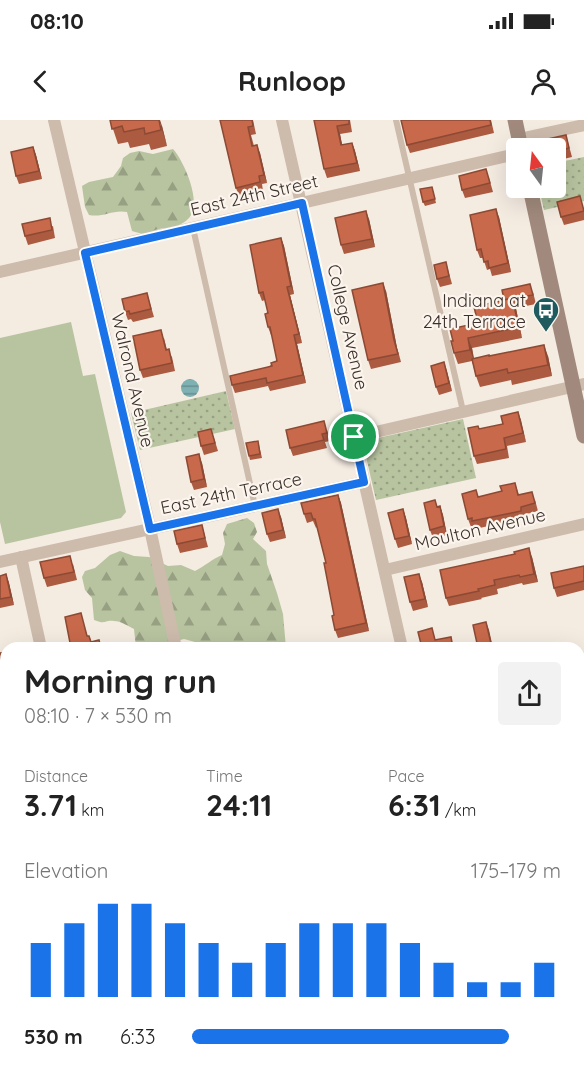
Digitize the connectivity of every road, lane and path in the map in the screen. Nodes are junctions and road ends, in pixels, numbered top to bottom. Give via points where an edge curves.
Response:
1 (54, 120) edge
2 (282, 120) edge
3 (396, 120) edge
4 (514, 120) edge
5 (584, 125) edge
6 (517, 138) edge
7 (546, 138) edge
8 (506, 151) edge
9 (408, 178) junction
10 (532, 198) edge
11 (302, 203) junction
12 (193, 228) junction
13 (85, 253) junction
14 (0, 272) edge
15 (578, 385) edge
16 (463, 411) junction
17 (584, 436) edge
18 (354, 437) junction
19 (364, 482) junction
20 (255, 507) junction
21 (584, 524) edge
22 (150, 529) junction
23 (21, 558) junction
24 (0, 562) edge
25 (385, 570) junction
26 (41, 642) edge
27 (175, 642) edge
28 (401, 642) edge

1 - 13 street, Walrond Avenue
2 - 11 street, College Avenue
3 - 9 lane
4 - 6 street
5 - 7 street, East 24th Street
8 - 9 street, East 24th Street
9 - 11 street, East 24th Street
9 - 16 lane
10 - 15 street
11 - 12 street, East 24th Street
11 - 18 street, College Avenue
12 - 13 street, East 24th Street
12 - 20 lane
13 - 14 street, East 24th Street
13 - 22 street, Walrond Avenue
15 - 16 street
15 - 17 street
16 - 18 street
18 - 19 street, College Avenue
19 - 20 street, East 24th Terrace
19 - 25 street, College Avenue
20 - 22 street, East 24th Terrace
21 - 25 street, Moulton Avenue
22 - 23 street, East 24th Terrace
22 - 27 street, Walrond Avenue
23 - 24 street, East 24th Terrace
23 - 26 street
25 - 28 street, College Avenue

